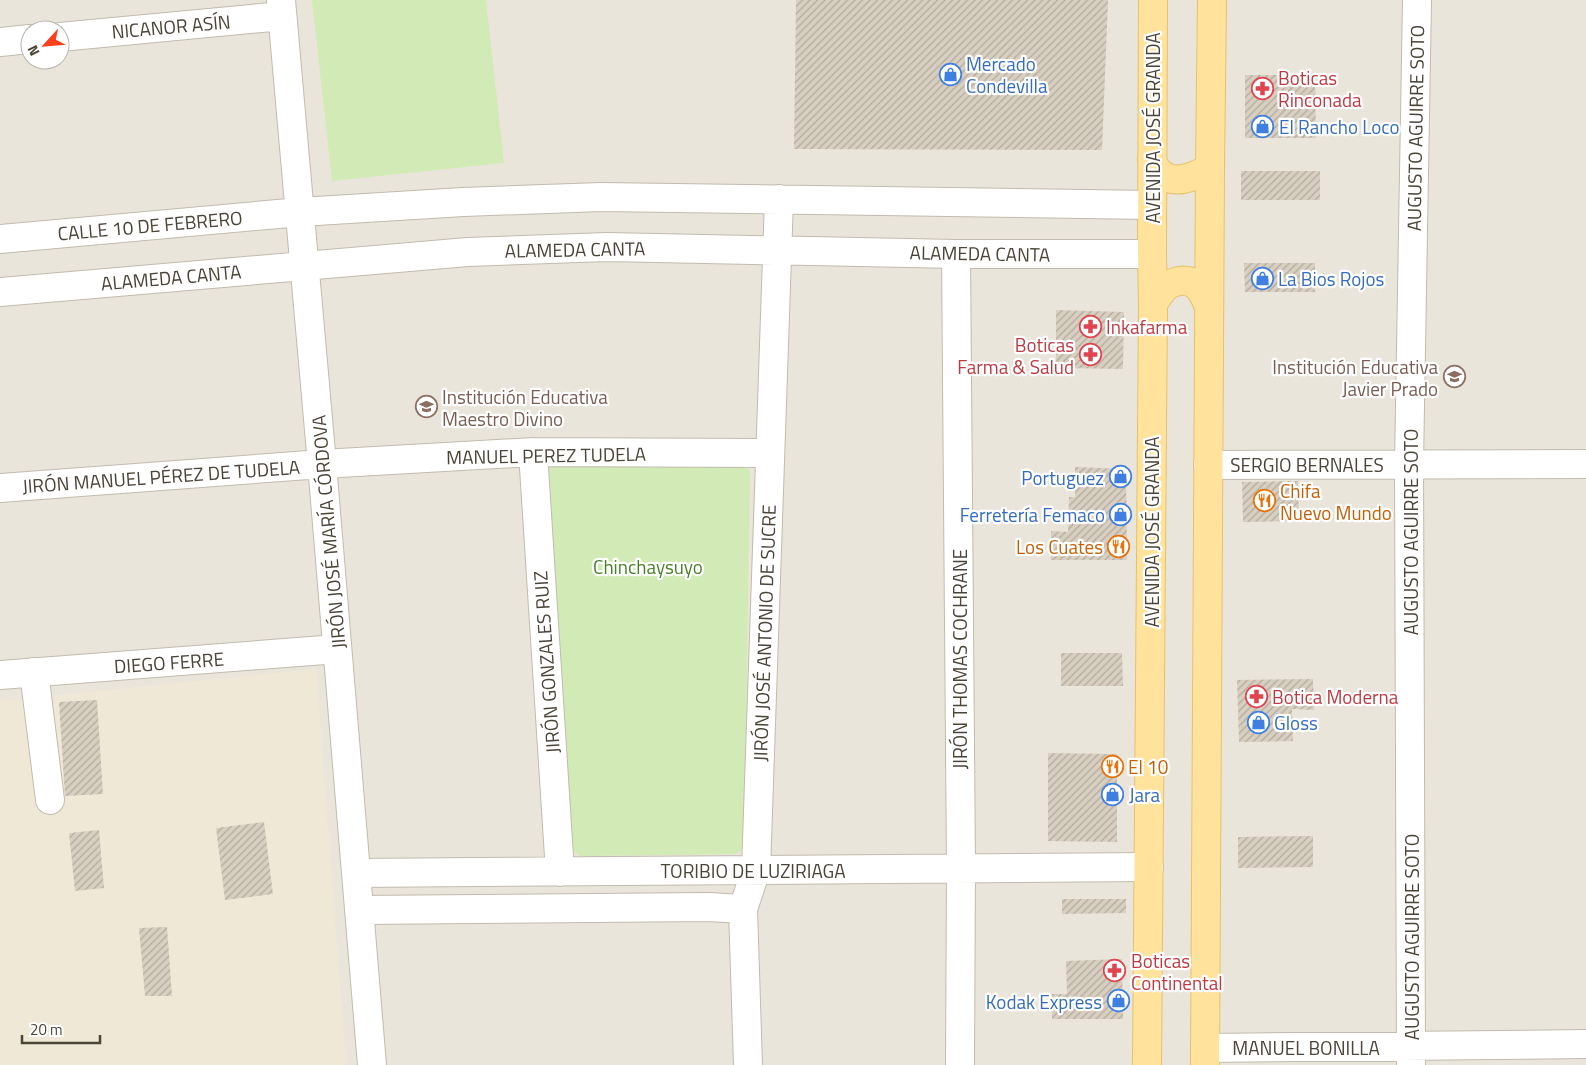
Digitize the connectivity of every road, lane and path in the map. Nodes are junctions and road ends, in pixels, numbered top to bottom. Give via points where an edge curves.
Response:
1 (1153, 0) edge
2 (1212, 0) edge
3 (1417, 0) edge
4 (282, 8) edge
5 (70, 36) edge
6 (20, 41) edge
7 (0, 42) edge
8 (1152, 160) junction
9 (1210, 168) junction
10 (779, 199) junction
11 (1152, 205) junction
12 (300, 212) junction
13 (0, 238) edge
14 (777, 249) junction
15 (956, 254) junction
16 (1152, 254) junction
17 (305, 266) junction
18 (0, 292) edge
19 (1153, 304) junction
20 (1209, 307) junction
21 (532, 452) junction
22 (770, 452) junction
23 (322, 464) junction
24 (1409, 464) junction
25 (1586, 464) edge
26 (1208, 465) junction
27 (0, 488) edge
28 (337, 648) junction
29 (34, 672) junction
30 (0, 674) edge
31 (50, 800) dead end
32 (1149, 867) junction
33 (961, 869) junction
34 (756, 870) junction
35 (560, 872) junction
36 (356, 873) junction
37 (743, 909) junction
38 (359, 910) junction
39 (1586, 1044) edge
40 (1411, 1055) edge
41 (1205, 1056) edge
42 (372, 1065) edge
43 (748, 1065) edge
44 (960, 1065) edge
45 (1147, 1065) edge

1 - 8 main road, AVENIDA JOSÉ GRANDA
2 - 9 main road
3 - 24 street, AUGUSTO AGUIRRE SOTO
4 - 5 street, NICANOR ASÍN
4 - 12 street, JIRÓN JOSÉ MARÍA CÓRDOVA
6 - 7 street
8 - 9 main road via 1158,171 1181,180
8 - 11 main road, AVENIDA JOSÉ GRANDA
9 - 20 main road
10 - 11 street
10 - 12 street via 601,196
10 - 14 street, JIRÓN JOSÉ ANTONIO DE SUCRE
11 - 16 main road, AVENIDA JOSÉ GRANDA
12 - 13 street, CALLE 10 DE FEBRERO
12 - 17 street, JIRÓN JOSÉ MARÍA CÓRDOVA
14 - 15 street, ALAMEDA CANTA
14 - 17 street, ALAMEDA CANTA via 577,248 468,252
14 - 22 street, JIRÓN JOSÉ ANTONIO DE SUCRE
15 - 16 street, ALAMEDA CANTA
15 - 33 street, JIRÓN THOMAS COCHRANE
16 - 19 main road, AVENIDA JOSÉ GRANDA
17 - 18 street, ALAMEDA CANTA
17 - 23 street, JIRÓN JOSÉ MARÍA CÓRDOVA
19 - 20 main road via 1168,285 1188,280 1203,292
19 - 32 main road, AVENIDA JOSÉ GRANDA
20 - 26 main road
21 - 22 street, MANUEL PEREZ TUDELA
21 - 23 street, MANUEL PEREZ TUDELA
21 - 35 street, JIRÓN GONZALES RUIZ
22 - 34 street, JIRÓN JOSÉ ANTONIO DE SUCRE
23 - 27 street, JIRÓN MANUEL PÉREZ DE TUDELA
23 - 28 street, JIRÓN JOSÉ MARÍA CÓRDOVA
24 - 25 street, SERGIO BERNALES
24 - 26 street, SERGIO BERNALES
24 - 40 street, AUGUSTO AGUIRRE SOTO
26 - 41 main road
28 - 29 street, DIEGO FERRE
28 - 36 street, JIRÓN JOSÉ MARÍA CÓRDOVA
29 - 30 street, DIEGO FERRE
29 - 31 street
32 - 33 street, TORIBIO DE LUZIRIAGA
32 - 45 main road, AVENIDA JOSÉ GRANDA
33 - 34 street, TORIBIO DE LUZIRIAGA
33 - 44 street, JIRÓN THOMAS COCHRANE
34 - 35 street, TORIBIO DE LUZIRIAGA
34 - 37 street, JIRÓN JOSÉ ANTONIO DE SUCRE
35 - 36 street, TORIBIO DE LUZIRIAGA
36 - 38 street, JIRÓN JOSÉ MARÍA CÓRDOVA
37 - 38 street, TORIBIO DE LUZIRIAGA
37 - 43 street, JIRÓN JOSÉ ANTONIO DE SUCRE
38 - 42 street, JIRÓN JOSÉ MARÍA CÓRDOVA
39 - 40 street, MANUEL BONILLA
40 - 41 street, MANUEL BONILLA

